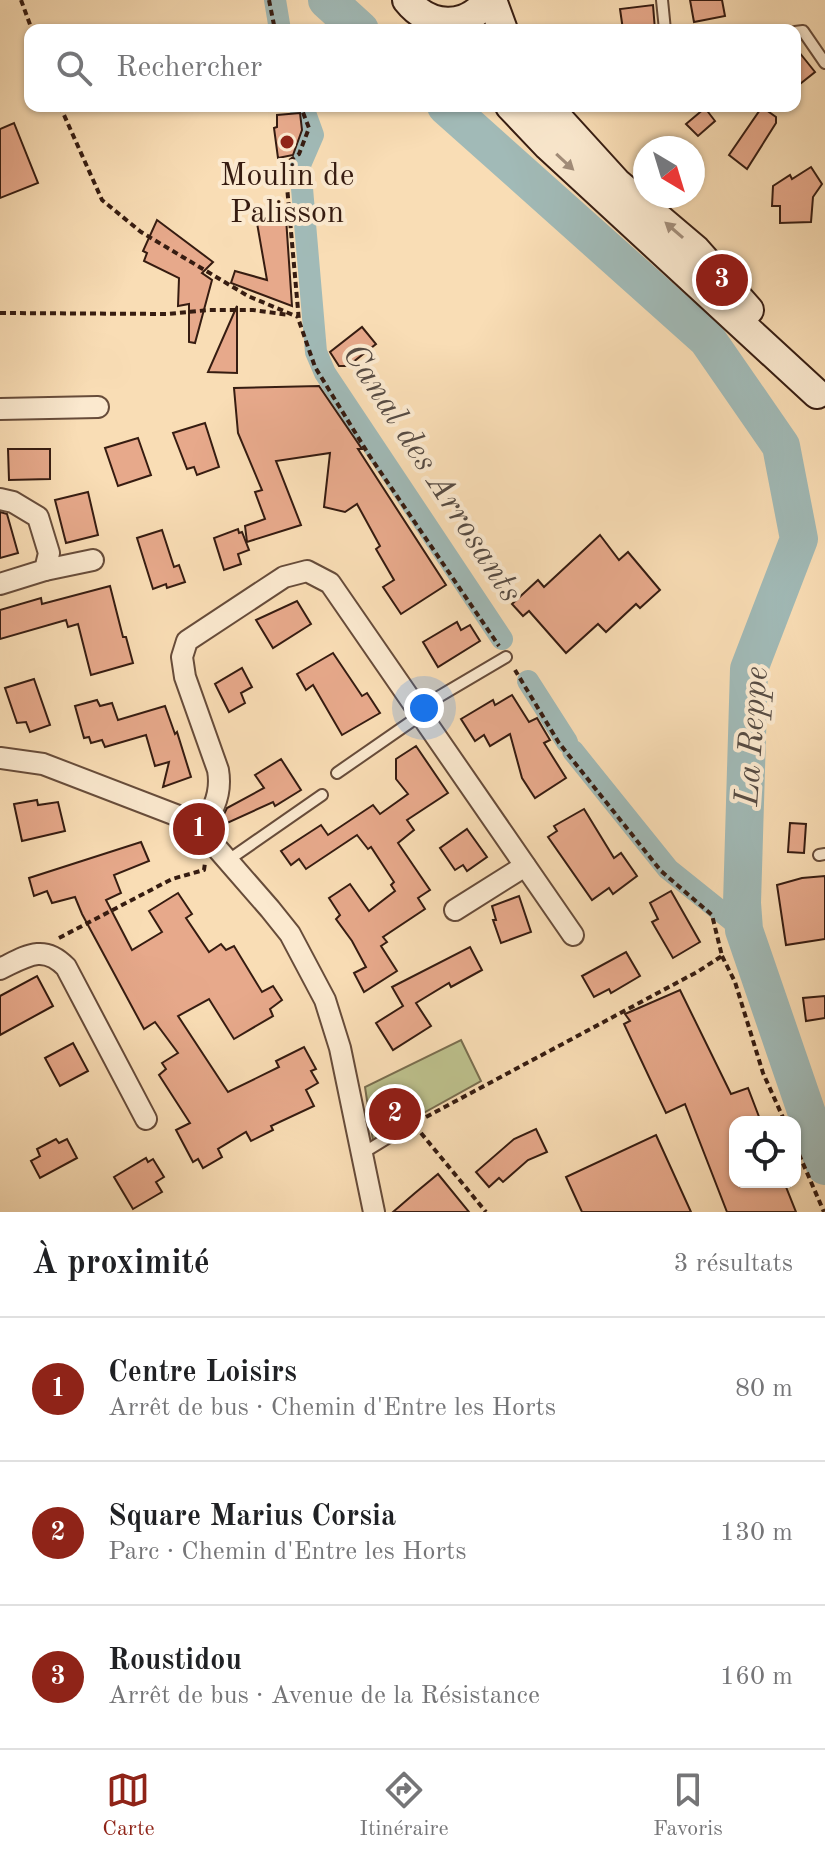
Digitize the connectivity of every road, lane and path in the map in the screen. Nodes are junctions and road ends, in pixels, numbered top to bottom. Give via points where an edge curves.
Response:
1 (21, 0) edge
2 (269, 0) edge
3 (407, 0) edge
4 (490, 0) edge
5 (662, 0) edge
6 (30, 24) edge
7 (274, 24) edge
8 (440, 24) edge
9 (449, 24) edge
10 (500, 24) edge
11 (664, 24) edge
12 (801, 31) edge
13 (825, 63) edge
14 (63, 112) edge
15 (303, 112) edge
16 (516, 112) edge
17 (552, 112) edge
18 (0, 313) edge
19 (298, 317) junction
20 (821, 399) edge
21 (98, 407) dead end
22 (0, 409) edge
23 (0, 499) edge
24 (93, 560) dead end
25 (45, 570) junction
26 (0, 584) edge
27 (506, 657) junction
28 (420, 712) junction
29 (0, 758) edge
30 (337, 773) dead end
31 (322, 795) dead end
32 (199, 829) junction
33 (223, 856) junction
34 (525, 866) junction
35 (455, 910) dead end
36 (573, 935) dead end
37 (44, 953) junction
38 (722, 956) junction
39 (0, 969) edge
40 (782, 1116) edge
41 (146, 1119) dead end
42 (412, 1123) junction
43 (363, 1153) junction
44 (801, 1159) edge
45 (370, 1210) edge
46 (486, 1212) edge
47 (824, 1212) edge

1 - 6 path
2 - 7 path
3 - 8 main road
4 - 9 main road via 469,18
4 - 10 main road
5 - 11 lane
12 - 13 lane
14 - 19 path via 102,200 141,232 248,296
15 - 19 path via 309,128 299,154 285,164
16 -> 20 main road
20 -> 17 main road via 696,250 617,183
18 - 19 path via 253,310
19 - 27 path via 315,367
21 - 22 street
23 - 25 street via 38,517 49,553
24 - 25 street
25 - 26 street
27 - 28 lane
27 - 38 path via 559,743 661,871 712,915
28 - 30 lane
28 - 32 street via 330,583 307,571 284,577 187,641 182,657 185,677 220,783 209,818
28 - 34 street
29 - 32 street via 43,764 181,817
31 - 33 lane
32 - 33 street
33 - 37 path via 206,860 204,870 172,879 46,944
33 - 43 street via 290,934 325,1000
34 - 35 street
34 - 36 street
37 - 39 street
37 - 41 street via 66,967
38 - 40 path
38 - 42 path
42 - 43 lane
42 - 46 path
43 - 45 street
44 - 47 path

